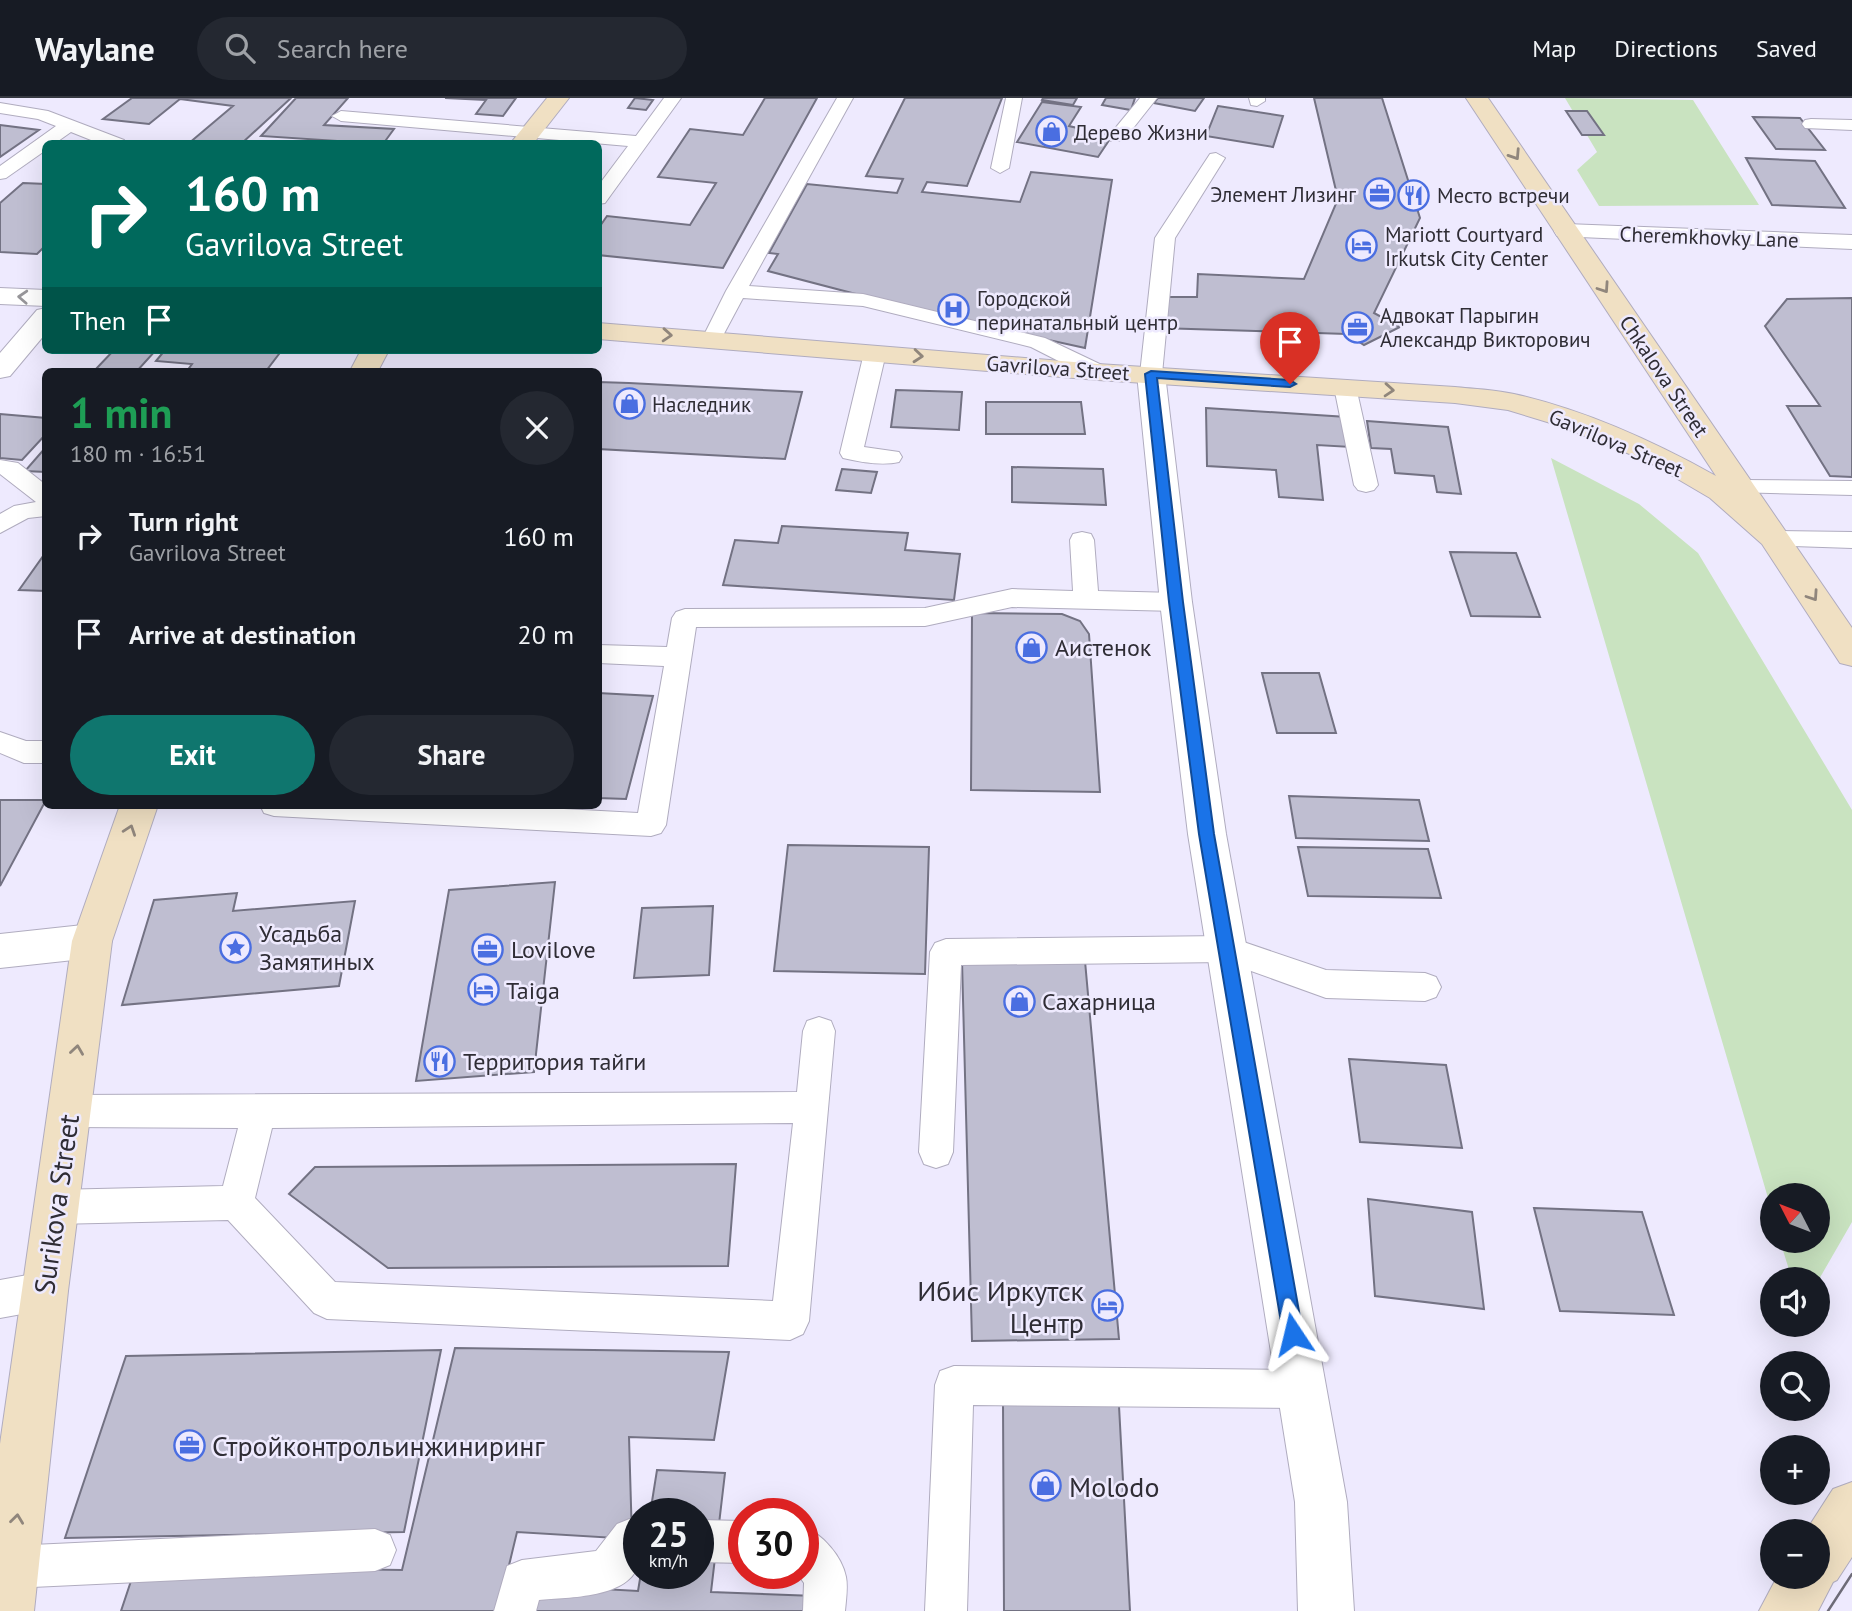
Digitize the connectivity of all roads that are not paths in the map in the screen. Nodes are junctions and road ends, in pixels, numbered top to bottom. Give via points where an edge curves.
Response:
1 (558, 98) edge
2 (673, 98) edge
3 (845, 98) edge
4 (1014, 98) edge
5 (1149, 98) edge
6 (1477, 98) edge
7 (0, 108) edge
8 (341, 116) dead end
9 (1811, 124) dead end
10 (69, 125) junction
11 (1852, 125) edge
12 (1117, 137) dead end
13 (525, 138) edge
14 (48, 140) edge
15 (108, 140) edge
16 (582, 140) edge
17 (602, 141) edge
18 (640, 142) junction
19 (42, 144) edge
20 (1216, 158) dead end
21 (1000, 168) dead end
22 (0, 174) edge
23 (602, 194) edge
24 (1566, 231) junction
25 (1852, 242) edge
26 (736, 291) junction
27 (0, 296) edge
28 (42, 298) edge
29 (42, 321) edge
30 (602, 331) edge
31 (712, 339) junction
32 (875, 352) junction
33 (0, 370) edge
34 (1098, 372) junction
35 (1151, 374) junction
36 (1345, 387) junction
37 (891, 457) dead end
38 (0, 467) edge
39 (1366, 485) dead end
40 (1740, 487) junction
41 (1852, 488) edge
42 (42, 495) edge
43 (42, 508) edge
44 (0, 526) edge
45 (1775, 539) junction
46 (1082, 540) dead end
47 (1852, 540) edge
48 (1086, 600) junction
49 (1176, 602) junction
50 (602, 654) edge
51 (1852, 654) edge
52 (678, 657) junction
53 (0, 742) edge
54 (42, 752) edge
55 (138, 809) edge
56 (349, 809) edge
57 (92, 941) junction
58 (1226, 949) junction
59 (0, 951) edge
60 (1425, 987) dead end
61 (819, 1031) dead end
62 (812, 1107) junction
63 (69, 1111) junction
64 (259, 1112) junction
65 (936, 1152) dead end
66 (236, 1203) junction
67 (55, 1206) junction
68 (44, 1291) junction
69 (0, 1299) edge
70 (1302, 1389) junction
71 (1852, 1508) edge
72 (1830, 1542) edge
73 (375, 1549) dead end
74 (623, 1551) edge
75 (11, 1567) junction
76 (819, 1569) edge
77 (1801, 1589) edge
78 (6, 1611) edge
79 (515, 1611) edge
80 (824, 1611) edge
81 (946, 1611) edge
82 (1326, 1611) edge
83 (1787, 1611) edge

1 - 13 main road
2 - 18 lane
3 - 26 lane
4 - 21 lane
5 - 12 lane
6 -> 24 main road, Chkalova Street
7 - 10 lane
8 - 13 lane
9 - 11 lane
10 - 14 lane
10 - 15 lane
13 - 16 lane
17 - 18 lane
18 - 23 lane
19 - 22 lane
20 - 35 lane via 1165,238
24 - 25 street, Cheremkhovky Lane
24 -> 40 main road, Chkalova Street
26 - 31 lane
26 - 34 lane via 863,300 1038,342
28 -> 27 street
29 - 33 street
30 -> 31 main road, Gavrilova Street
31 - 32 main road, Gavrilova Street
32 -> 34 main road, Gavrilova Street
32 - 37 lane via 851,453
34 - 35 main road, Gavrilova Street
35 - 36 main road, Gavrilova Street
35 - 49 street
36 - 39 lane
36 -> 45 main road, Gavrilova Street via 1510,402 1566,419 1657,456 1721,491
38 - 42 lane via 10,468
40 - 41 lane
40 - 45 main road, Chkalova Street
43 - 44 lane via 22,511
45 - 47 lane
45 -> 51 main road, Chkalova Street
46 - 48 lane
48 - 49 lane
48 - 52 lane via 1012,598 925,617 685,618
49 - 58 street
50 - 52 lane
52 - 56 lane via 651,825
53 - 54 lane via 24,752
57 -> 55 main road, Surikova Street
57 - 59 street
63 -> 57 main road, Surikova Street
58 - 60 lane via 1326,984
58 - 65 lane via 946,952
58 - 70 street
61 - 62 lane
62 - 64 lane
62 - 66 lane via 790,1321 327,1300
63 - 64 lane
63 - 67 main road, Surikova Street
64 - 66 lane
66 - 67 lane
67 - 68 main road, Surikova Street
68 - 69 lane
75 -> 68 main road, Surikova Street
70 - 81 lane via 954,1385
70 - 82 street via 1321,1502
71 - 72 main road
73 - 75 lane
74 - 79 lane via 607,1571 522,1581
75 - 78 main road, Surikova Street
76 - 80 lane via 825,1577
77 - 83 main road

